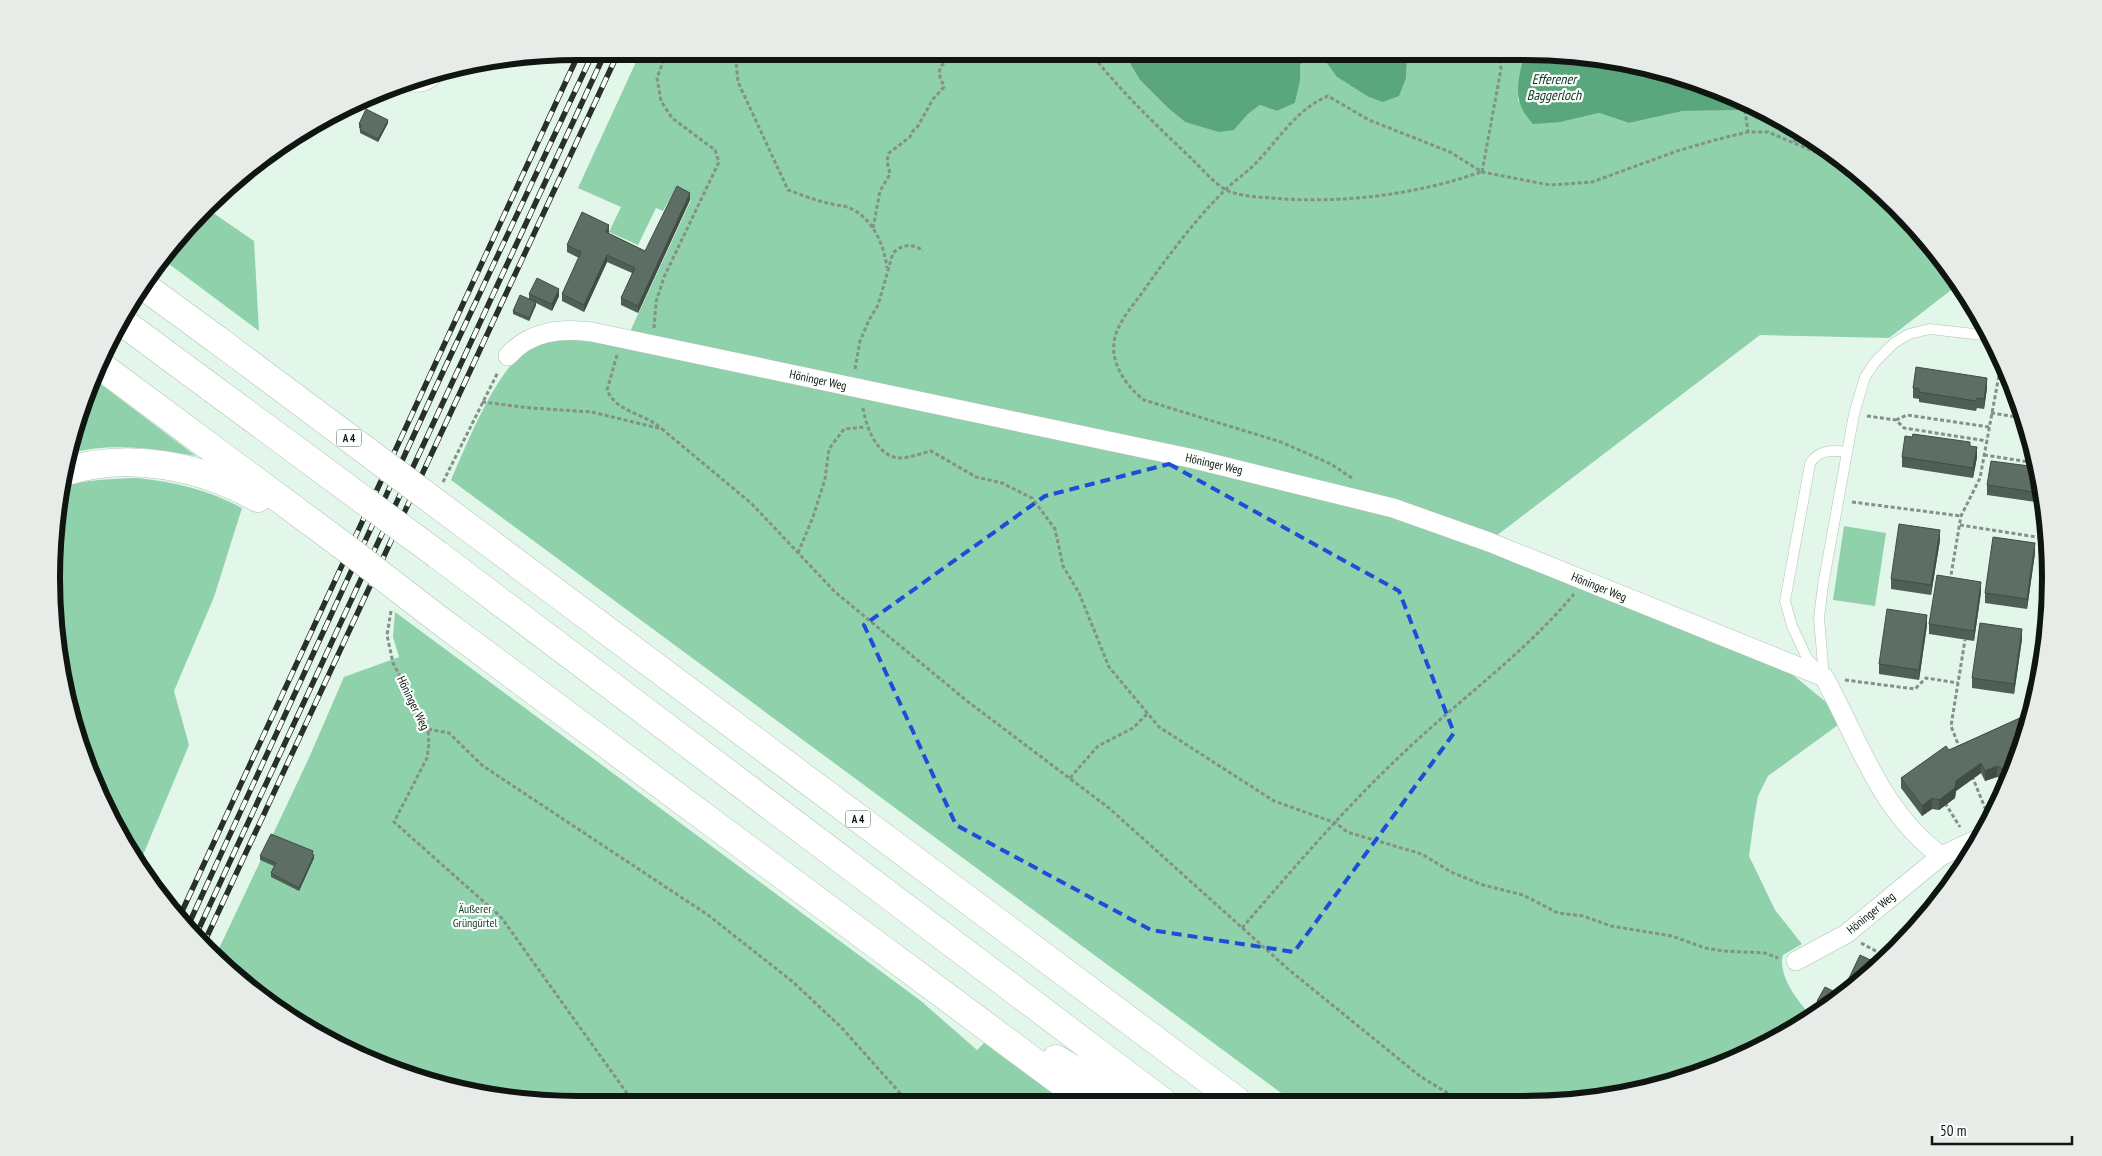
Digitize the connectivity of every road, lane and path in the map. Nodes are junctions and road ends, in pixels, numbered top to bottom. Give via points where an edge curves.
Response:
1 (664, 60) edge
2 (735, 60) edge
3 (948, 60) edge
4 (1096, 60) edge
5 (1497, 60) edge
6 (437, 80) edge
7 (412, 87) edge
8 (1745, 110) dead end
9 (1748, 132) junction
10 (1797, 138) edge
11 (1794, 142) junction
12 (1818, 151) edge
13 (1482, 172) junction
14 (1226, 190) junction
15 (873, 229) junction
16 (923, 252) dead end
17 (888, 268) junction
18 (148, 289) edge
19 (126, 325) edge
20 (1981, 335) edge
21 (621, 338) junction
22 (653, 346) junction
23 (508, 356) joint
24 (104, 369) edge
25 (2000, 372) edge
26 (857, 388) junction
27 (482, 402) junction
28 (1854, 414) junction
29 (1991, 414) junction
30 (2017, 417) edge
31 (1896, 420) junction
32 (866, 427) junction
33 (1989, 427) junction
34 (662, 429) junction
35 (1987, 441) junction
36 (1846, 452) junction
37 (1984, 455) junction
38 (2028, 462) edge
39 (72, 469) edge
40 (445, 477) dead end
41 (1359, 482) dead end
42 (1838, 499) junction
43 (1961, 516) junction
44 (1960, 525) junction
45 (2040, 538) edge
46 (342, 545) junction
47 (798, 553) junction
48 (1585, 582) junction
49 (1950, 586) edge
50 (392, 608) dead end
51 (1965, 640) edge
52 (1824, 677) junction
53 (1958, 683) junction
54 (1148, 713) junction
55 (428, 729) junction
56 (1962, 754) edge
57 (1968, 768) edge
58 (1070, 778) junction
59 (1944, 800) edge
60 (1986, 812) edge
61 (1336, 822) junction
62 (1973, 837) edge
63 (1969, 843) edge
64 (1941, 856) junction
65 (1242, 928) junction
66 (1846, 934) junction
67 (1880, 953) edge
68 (1796, 961) joint
69 (934, 988) junction
70 (629, 1096) edge
71 (902, 1096) edge
72 (1080, 1096) edge
73 (1119, 1096) edge
74 (1155, 1096) edge
75 (1230, 1096) edge
76 (1453, 1096) edge

1 - 22 path via 657,78 661,101 672,118 715,150 719,162 664,277 656,302
2 - 15 path via 738,82 788,190 846,206 859,213
3 - 15 path via 942,65 939,74 944,87 910,137 889,153 890,174 880,191
4 - 14 path via 1150,121
5 - 13 path via 1501,69
6 - 7 lane via 434,84
8 - 9 path
9 - 11 path via 1768,132
9 - 13 path via 1677,151 1580,184 1550,184
10 - 11 path
11 - 12 path
13 - 14 path via 1449,183 1384,195 1293,200
13 - 14 path via 1450,152 1369,120 1328,96 1318,100 1293,121 1253,166
14 - 41 path via 1170,253 1122,320 1114,344 1118,367 1132,391 1144,400 1282,442 1330,464
15 - 17 path via 882,245
16 - 17 path via 918,247 899,247
17 - 26 path via 878,306 869,320 856,356
18 - 75 highway, A 4, bridge
19 - 74 highway, bridge via 438,555
20 - 28 lane via 1930,328 1894,343 1865,377
21 - 22 street, Höninger Weg
21 - 23 street, Höninger Weg via 557,330 529,338
21 - 34 path via 606,390 610,398 626,410
22 - 26 street, Höninger Weg
23 - 27 path
24 - 46 highway
25 - 29 path
26 - 32 path
26 - 48 street, Höninger Weg via 1194,459 1393,508 1489,542
27 - 34 path via 592,412
27 - 40 path
28 - 31 path
28 - 36 lane
29 - 30 path
29 - 33 path
31 - 33 path via 1907,415
31 - 35 path via 1904,428
32 - 47 path via 844,429 828,450 825,478
32 - 54 path via 884,453 900,458 931,451 976,477 1002,483 1032,498 1055,530 1063,566 1079,593 1108,666
33 - 35 path
34 - 47 path via 752,504
35 - 37 path
36 - 42 lane
36 - 52 lane via 1819,453 1810,464 1785,601 1785,608 1807,658
37 - 38 path
37 - 43 path via 1980,478
39 - 46 highway via 84,465 146,462 207,474 252,494
42 - 43 path
42 - 52 lane via 1820,618
43 - 44 path
44 - 45 path
44 - 49 path
46 - 69 highway, bridge
47 - 58 path via 835,592 967,701
48 - 52 street, Höninger Weg
48 - 61 path via 1542,631 1398,757
50 - 55 path, Höninger Weg via 387,635 393,663
51 - 53 path
52 - 53 path via 1915,689 1926,678
52 - 64 street via 1891,806 1925,844
53 - 56 path via 1951,726
54 - 58 path via 1133,728 1098,746
54 - 61 path via 1159,727 1274,802
55 - 70 path, Höninger Weg via 427,758 394,822 501,917
55 - 71 path via 448,733 483,766 708,914 793,982 834,1020
57 - 60 path
58 - 65 path via 1109,808
59 - 62 path
61 - 65 path
61 - 68 path via 1348,832 1422,854 1451,872 1483,885 1523,895 1558,913 1672,936 1705,948 1752,951
63 - 64 street, Höninger Weg
64 - 66 street, Höninger Weg
65 - 76 path via 1421,1077
66 - 67 path
66 - 68 street, Höninger Weg
69 - 72 highway
69 - 73 highway

